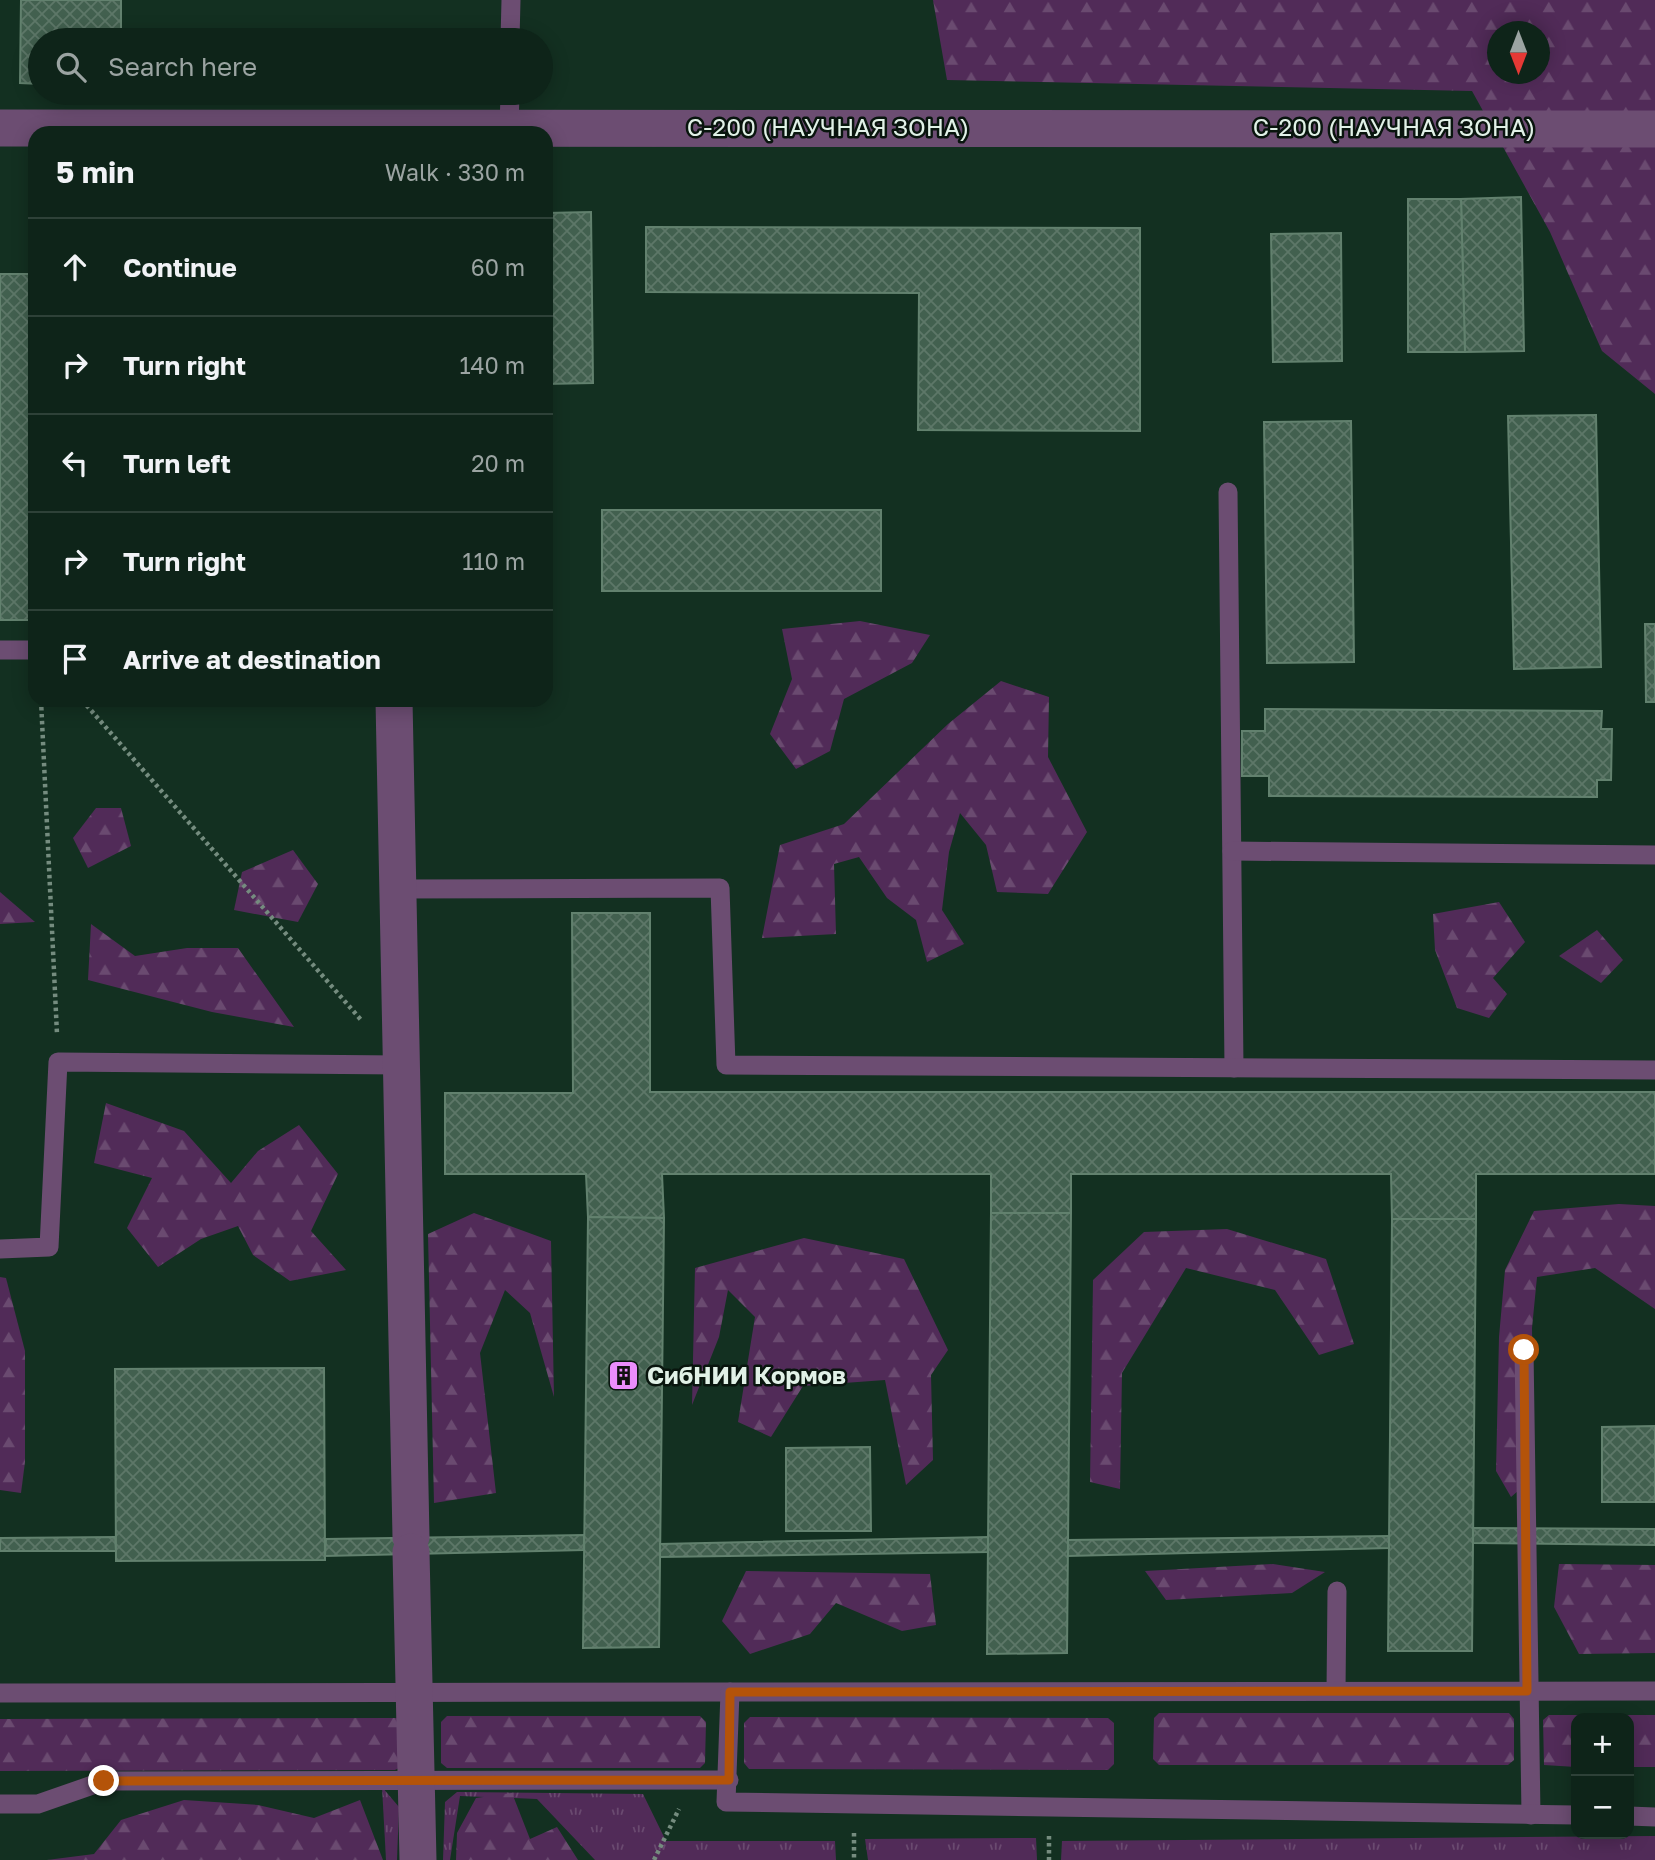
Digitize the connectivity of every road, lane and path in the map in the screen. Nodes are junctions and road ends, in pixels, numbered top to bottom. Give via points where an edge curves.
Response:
1 (511, 0) edge
2 (510, 28) edge
3 (509, 110) edge
4 (407, 126) edge
5 (0, 128) edge
6 (28, 128) edge
7 (1655, 129) edge
8 (1228, 492) dead end
9 (0, 650) edge
10 (28, 650) edge
11 (41, 707) edge
12 (88, 707) edge
13 (394, 707) edge
14 (1232, 851) junction
15 (1655, 855) edge
16 (397, 889) junction
17 (58, 1062) junction
18 (401, 1066) junction
19 (1234, 1068) junction
20 (1655, 1070) edge
21 (0, 1249) edge
22 (1524, 1350) dead end
23 (1338, 1591) dead end
24 (1336, 1691) junction
25 (1527, 1691) junction
26 (1655, 1691) edge
27 (414, 1692) junction
28 (730, 1692) junction
29 (0, 1693) edge
30 (416, 1780) junction
31 (694, 1780) junction
32 (729, 1780) junction
33 (0, 1804) edge
34 (1531, 1815) junction
35 (1571, 1815) edge
36 (1634, 1816) edge
37 (1655, 1817) edge
38 (418, 1860) edge
39 (654, 1860) edge

1 - 2 lane
3 - 4 street, С-200 (НАУЧНАЯ ЗОНА)
3 - 7 street, С-200 (НАУЧНАЯ ЗОНА)
5 - 6 street, С-200 (НАУЧНАЯ ЗОНА)
8 - 14 lane
9 - 10 lane
11 - 17 path
12 - 18 path
13 - 16 street
14 - 15 lane
14 - 19 lane
16 - 18 street
16 - 19 lane via 720,888 726,1066
17 - 18 lane
17 - 21 lane via 50,1247
18 - 27 street
19 - 20 lane
22 - 25 lane
23 - 24 lane
24 - 25 lane
24 - 28 lane
25 - 26 lane
25 - 34 lane
27 - 28 lane
27 - 29 lane
27 - 30 street
28 - 32 lane
30 - 31 lane
30 - 33 lane via 104,1781 38,1804
30 - 38 street
31 - 32 lane
31 - 39 path
32 - 34 lane via 726,1802
34 - 35 lane
36 - 37 lane

